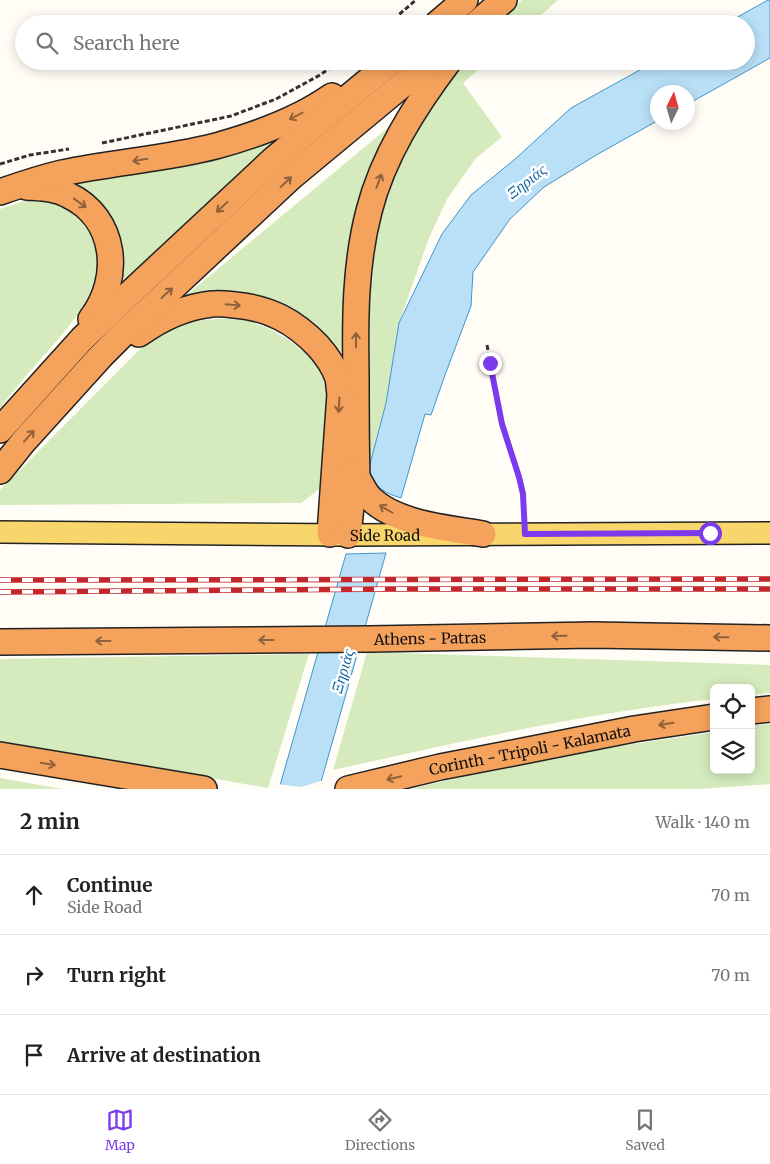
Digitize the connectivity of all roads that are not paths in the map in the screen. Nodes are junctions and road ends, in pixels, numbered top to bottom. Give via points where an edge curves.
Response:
1 (504, 0) edge
2 (510, 0) edge
3 (486, 15) edge
4 (495, 15) edge
5 (367, 70) edge
6 (381, 70) edge
7 (420, 70) edge
8 (443, 70) edge
9 (0, 192) edge
10 (39, 386) junction
11 (59, 402) junction
12 (0, 430) edge
13 (356, 459) junction
14 (0, 471) edge
15 (0, 532) edge
16 (770, 532) edge
17 (339, 534) junction
18 (483, 534) junction
19 (770, 638) edge
20 (0, 642) edge
21 (770, 709) edge
22 (755, 711) edge
23 (710, 718) edge
24 (0, 756) edge
25 (204, 789) edge
26 (348, 789) edge

1 - 3 highway
2 - 4 highway
5 -> 9 highway via 320,104 246,137 178,154 61,174
6 -> 10 highway via 252,179 102,320
11 -> 7 highway via 122,335 291,177
13 -> 8 highway via 357,283 361,244 369,210 396,143
9 -> 10 highway via 23,187 46,188 68,194 97,218 111,256 111,274 98,310
10 - 12 highway
14 -> 11 highway
11 -> 17 highway via 136,336 166,316 214,304 244,306 274,314 313,341 328,359 338,379
13 - 17 highway
18 -> 13 highway via 418,522 382,507 369,497 357,477
15 - 17 main road, Side Road
16 - 18 main road, Side Road
17 - 18 main road, Side Road
19 -> 20 highway, Athens - Patras via 593,635
21 - 22 highway
23 -> 26 highway, Corinth - Tripoli - Kalamata via 440,767
24 -> 25 highway

